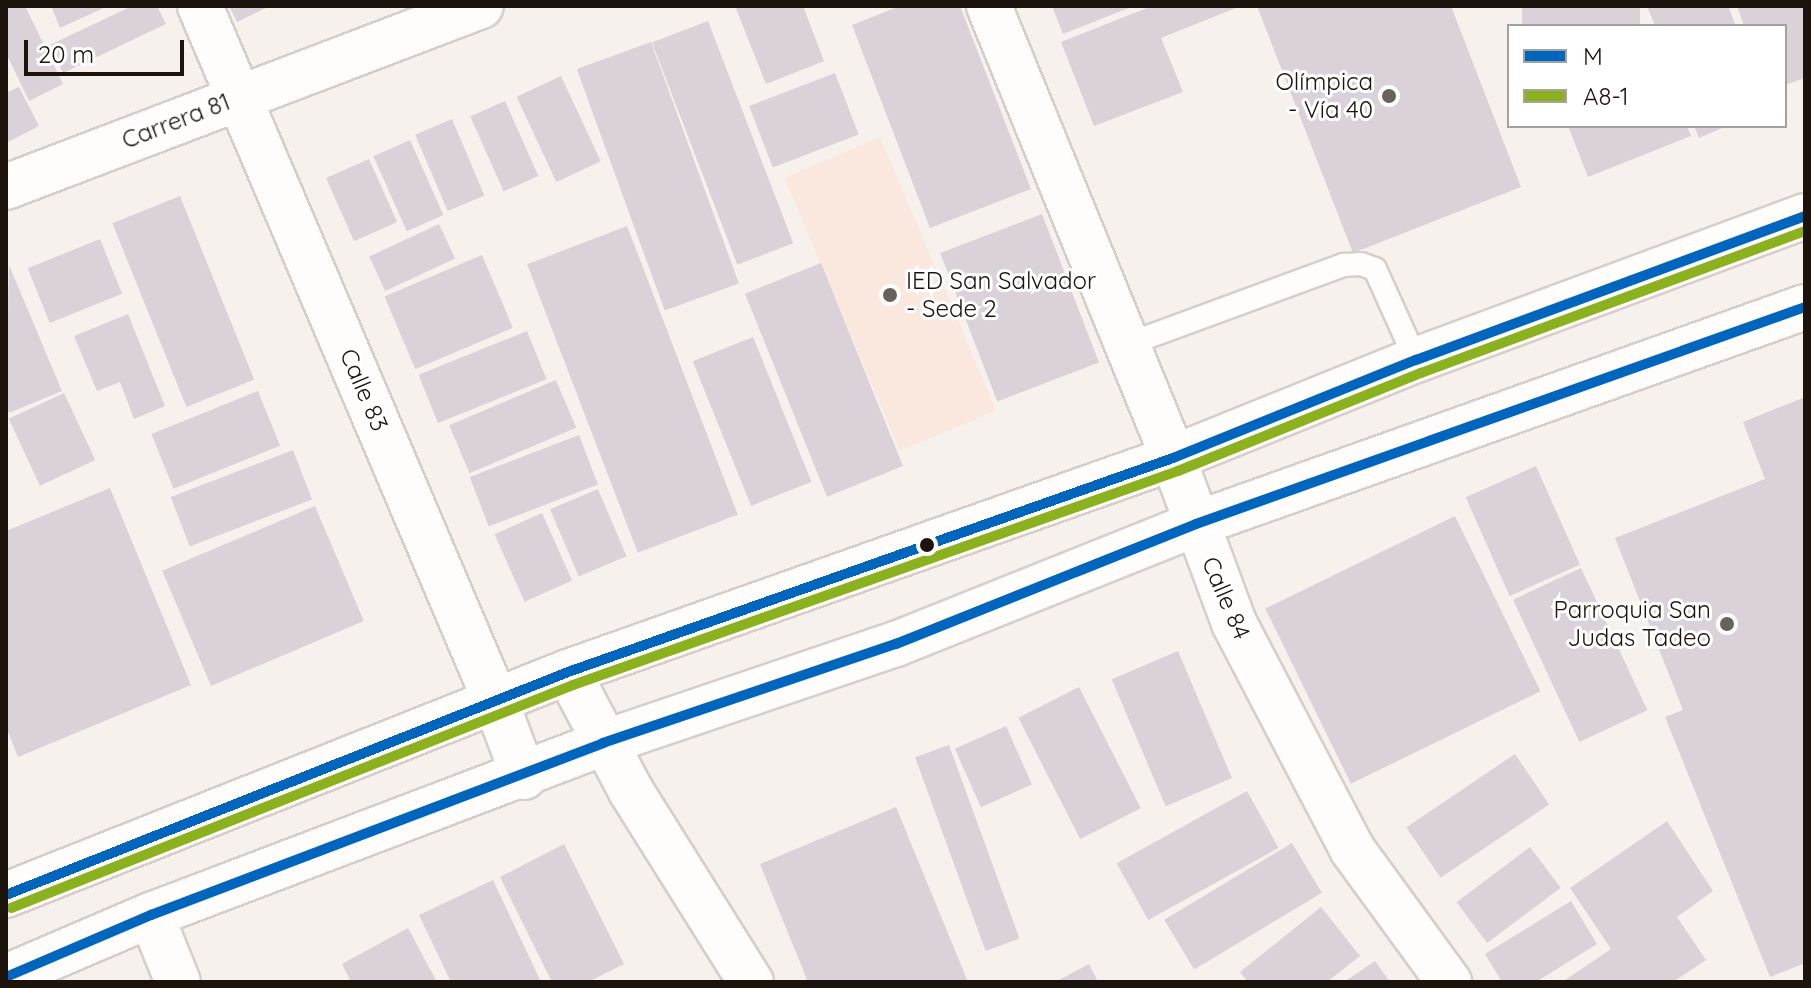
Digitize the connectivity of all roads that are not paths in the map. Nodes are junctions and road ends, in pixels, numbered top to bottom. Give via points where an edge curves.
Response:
1 (200, 6) edge
2 (481, 6) edge
3 (989, 6) edge
4 (240, 96) junction
5 (6, 187) edge
6 (1805, 216) edge
7 (1805, 307) edge
8 (1126, 345) junction
9 (1416, 360) junction
10 (1173, 458) junction
11 (1196, 524) junction
12 (568, 672) junction
13 (496, 702) junction
14 (603, 743) junction
15 (524, 777) junction
16 (6, 895) edge
17 (151, 915) junction
18 (6, 977) edge
19 (178, 982) edge
20 (751, 982) edge
21 (1449, 982) edge

1 - 4 main road, Calle 83
2 - 4 main road, Carrera 81
3 - 8 main road, Calle 84
4 - 5 main road, Carrera 81
4 - 13 main road, Calle 83
6 - 9 main road
7 - 11 main road
8 - 9 lane via 1344,265 1361,264 1375,269
8 - 10 main road, Calle 84
9 - 10 main road
10 - 11 main road, Calle 84
10 - 12 main road
11 - 14 main road via 896,644
11 - 21 main road, Calle 84 via 1234,623 1352,849
12 - 13 main road
12 - 14 main road
13 - 15 main road, Calle 83
13 - 16 main road
14 - 15 main road
14 - 20 main road
15 - 17 main road
17 - 18 main road
17 - 19 main road

